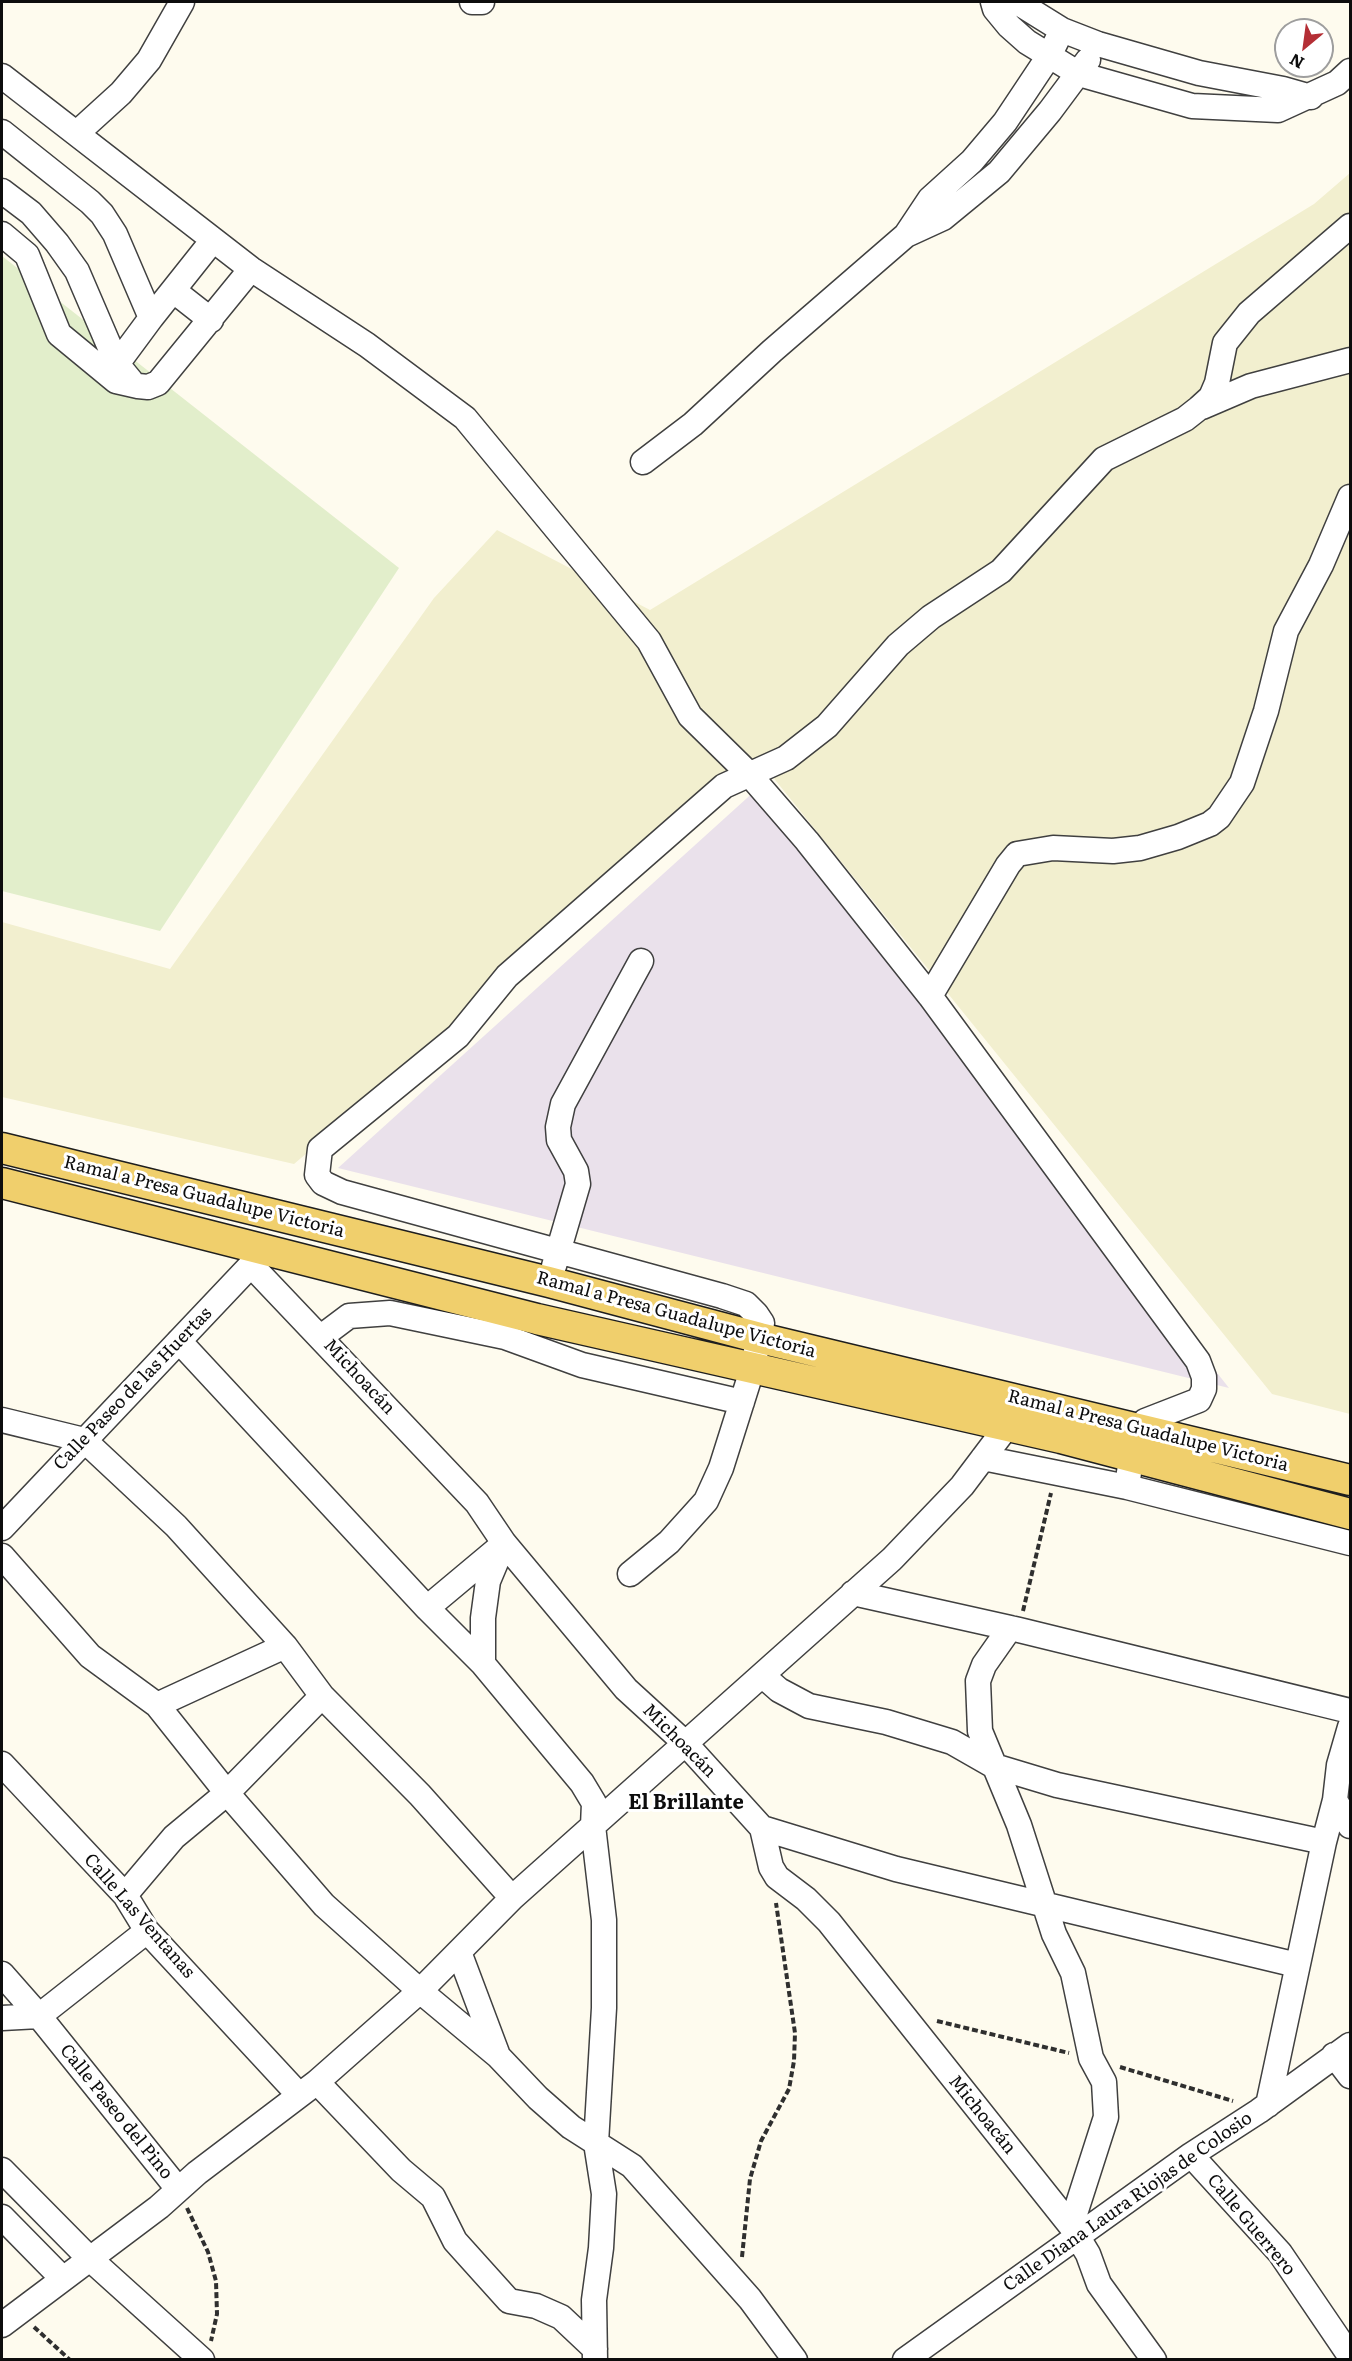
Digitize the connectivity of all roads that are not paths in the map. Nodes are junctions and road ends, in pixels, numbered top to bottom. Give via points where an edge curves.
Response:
1 (180, 2) edge
2 (472, 2) edge
3 (482, 2) edge
4 (1001, 4) edge
5 (1062, 30) junction
6 (1098, 44) junction
7 (1048, 56) junction
8 (1350, 71) edge
9 (1079, 74) junction
10 (2, 76) edge
11 (1311, 97) junction
12 (2, 132) edge
13 (77, 134) junction
14 (2, 191) edge
15 (1350, 226) edge
16 (2, 234) edge
17 (906, 235) junction
18 (213, 240) junction
19 (251, 269) junction
20 (174, 291) junction
21 (151, 318) junction
22 (211, 320) junction
23 (1350, 360) edge
24 (117, 364) junction
25 (138, 386) junction
26 (1200, 408) junction
27 (642, 462) dead end
28 (1350, 497) edge
29 (749, 774) junction
30 (641, 962) dead end
31 (930, 996) junction
32 (2, 1148) edge
33 (2, 1183) edge
34 (559, 1251) junction
35 (256, 1256) junction
36 (549, 1282) junction
37 (321, 1337) junction
38 (760, 1338) junction
39 (179, 1341) junction
40 (752, 1370) junction
41 (742, 1402) junction
42 (2, 1420) edge
43 (1008, 1425) junction
44 (1139, 1428) junction
45 (84, 1440) junction
46 (983, 1458) junction
47 (1131, 1458) junction
48 (1350, 1480) edge
49 (1127, 1487) junction
50 (1350, 1514) edge
51 (2, 1528) edge
52 (504, 1543) junction
53 (1350, 1543) edge
54 (2, 1556) edge
55 (630, 1574) dead end
56 (853, 1593) junction
57 (427, 1608) junction
58 (1014, 1629) junction
59 (285, 1646) junction
60 (483, 1664) junction
61 (762, 1675) junction
62 (322, 1696) junction
63 (157, 1705) junction
64 (1350, 1710) edge
65 (1350, 1727) edge
66 (685, 1743) junction
67 (2, 1764) edge
68 (994, 1766) junction
69 (227, 1793) junction
70 (1335, 1800) junction
71 (593, 1826) junction
72 (1350, 1826) edge
73 (762, 1828) junction
74 (1324, 1842) junction
75 (125, 1895) junction
76 (512, 1898) junction
77 (1044, 1903) junction
78 (147, 1931) junction
79 (459, 1952) junction
80 (1297, 1965) junction
81 (2, 1974) edge
82 (420, 1991) junction
83 (39, 2016) junction
84 (2, 2018) edge
85 (1342, 2050) edge
86 (498, 2056) junction
87 (1350, 2076) edge
88 (308, 2089) junction
89 (1268, 2105) junction
90 (596, 2143) junction
91 (1191, 2155) junction
92 (2, 2170) edge
93 (178, 2188) junction
94 (2, 2217) edge
95 (1075, 2232) junction
96 (89, 2258) junction
97 (62, 2278) junction
98 (2, 2325) edge
99 (206, 2354) edge
100 (595, 2354) edge
101 (1350, 2356) edge
102 (795, 2360) edge
103 (905, 2360) edge
104 (1154, 2360) edge

1 - 13 street via 149,60
2 - 3 street
4 - 5 street
4 - 7 street via 1009,26
5 - 6 street
5 - 7 street
6 - 9 street
6 - 11 street via 1199,73
7 - 9 street
7 - 17 street via 1005,122 972,161 930,200
8 - 11 street
9 - 11 street via 1192,106 1278,110
9 - 17 street via 999,172 943,218
10 - 13 street
12 - 21 street via 102,214 115,234
13 - 18 street
14 - 24 street via 31,213 77,271
15 - 26 street via 1249,313 1225,343 1217,383
16 - 25 street via 27,255 59,334 116,381
17 - 27 street via 693,424
18 - 19 street
18 - 20 street
19 - 22 street
19 - 29 street via 367,345 465,418 649,641 690,717
20 - 21 street
20 - 22 street
21 - 24 street
22 - 25 street via 158,382
23 - 26 street via 1251,386
24 - 25 street
26 - 29 street via 1104,459 1001,571 931,617 898,645 827,726 786,758
28 - 31 street via 1321,565 1286,631 1255,746 1242,783 1227,808 1210,824 1140,848 1053,848 1017,854
29 - 31 street
29 - 34 street via 724,786 507,976 458,1035 320,1149 317,1175 323,1183 342,1192
30 - 34 street via 563,1104 558,1127 560,1140 576,1171 578,1184
31 - 44 street via 1198,1361 1204,1377 1199,1400 1145,1421
32 - 36 main road, Ramal a Presa Guadalupe Victoria
33 - 35 main road, Ramal a Presa Guadalupe Victoria
34 - 36 street
34 - 38 street via 746,1304 762,1323
35 - 37 street, Michoacán
35 - 39 street, Calle Paseo de las Huertas
35 - 40 main road, Ramal a Presa Guadalupe Victoria
36 - 38 main road, Ramal a Presa Guadalupe Victoria
37 - 41 street via 349,1316 390,1313 506,1337 582,1365
37 - 52 street, Michoacán via 477,1503
38 - 40 street
38 - 44 main road, Ramal a Presa Guadalupe Victoria
39 - 45 street, Calle Paseo de las Huertas
39 - 57 street
40 - 41 street
40 - 43 main road, Ramal a Presa Guadalupe Victoria
41 - 55 street via 706,1501 669,1542
42 - 45 street
43 - 46 street, Calle Paseo del Pino
43 - 47 main road, Ramal a Presa Guadalupe Victoria
44 - 47 street
44 - 48 main road, Ramal a Presa Guadalupe Victoria
45 - 51 street, Calle Paseo de las Huertas
45 - 59 street via 176,1526
46 - 49 street
46 - 56 street, Calle Paseo del Pino via 926,1525
47 - 49 street
47 - 50 main road, Ramal a Presa Guadalupe Victoria
49 - 53 street
52 - 57 street
52 - 60 street via 488,1581
52 - 66 street, Michoacán via 626,1689
54 - 63 street via 90,1656
56 - 58 street
56 - 61 street, Calle Paseo del Pino
57 - 60 street
58 - 64 street
58 - 68 street via 984,1665 978,1681 980,1731
59 - 62 street
59 - 63 street
60 - 71 street via 582,1783 594,1803
61 - 66 street, Calle Paseo del Pino
61 - 68 street via 794,1700 809,1706 886,1722 952,1742
62 - 69 street
62 - 76 street via 420,1795
63 - 69 street
65 - 70 street via 1339,1765
66 - 71 street, Calle Paseo del Pino
66 - 73 street, Michoacán
67 - 75 street, Calle Las Ventanas
68 - 74 street via 1057,1785
68 - 77 street via 1019,1825
69 - 75 street via 174,1837
69 - 82 street via 324,1905
70 - 72 street
70 - 74 street
71 - 76 street, Calle Paseo del Pino
71 - 90 street via 604,1920 604,2008
73 - 77 street via 896,1869
73 - 95 street, Michoacán via 771,1867 777,1876 829,1922
74 - 80 street
75 - 78 street, Calle Las Ventanas
76 - 79 street, Calle Paseo del Pino
77 - 80 street
77 - 95 street via 1073,1973 1091,2058 1104,2082 1106,2117
78 - 83 street
78 - 88 street, Calle Las Ventanas
79 - 82 street, Calle Paseo del Pino
79 - 86 street
80 - 89 street
81 - 83 street, Calle Paseo del Pino
82 - 86 street
82 - 88 street, Calle Paseo del Pino
83 - 84 street
83 - 93 street, Calle Paseo del Pino
85 - 87 street
85 - 89 street, Calle Diana Laura Riojas de Colosio
86 - 90 street via 554,2113
88 - 93 street, Calle Paseo del Pino
88 - 100 street, Calle Las Ventanas via 433,2197 455,2241 509,2301 536,2306 561,2317
89 - 91 street, Calle Diana Laura Riojas de Colosio
90 - 100 street via 604,2194 594,2300
90 - 102 street via 632,2166 738,2286
91 - 95 street, Calle Diana Laura Riojas de Colosio
91 - 101 street, Calle Guerrero via 1280,2253
92 - 96 street
93 - 96 street via 159,2207
94 - 97 street
95 - 103 street, Calle Diana Laura Riojas de Colosio
95 - 104 street, Michoacán via 1099,2284
96 - 97 street
96 - 99 street
97 - 98 street

